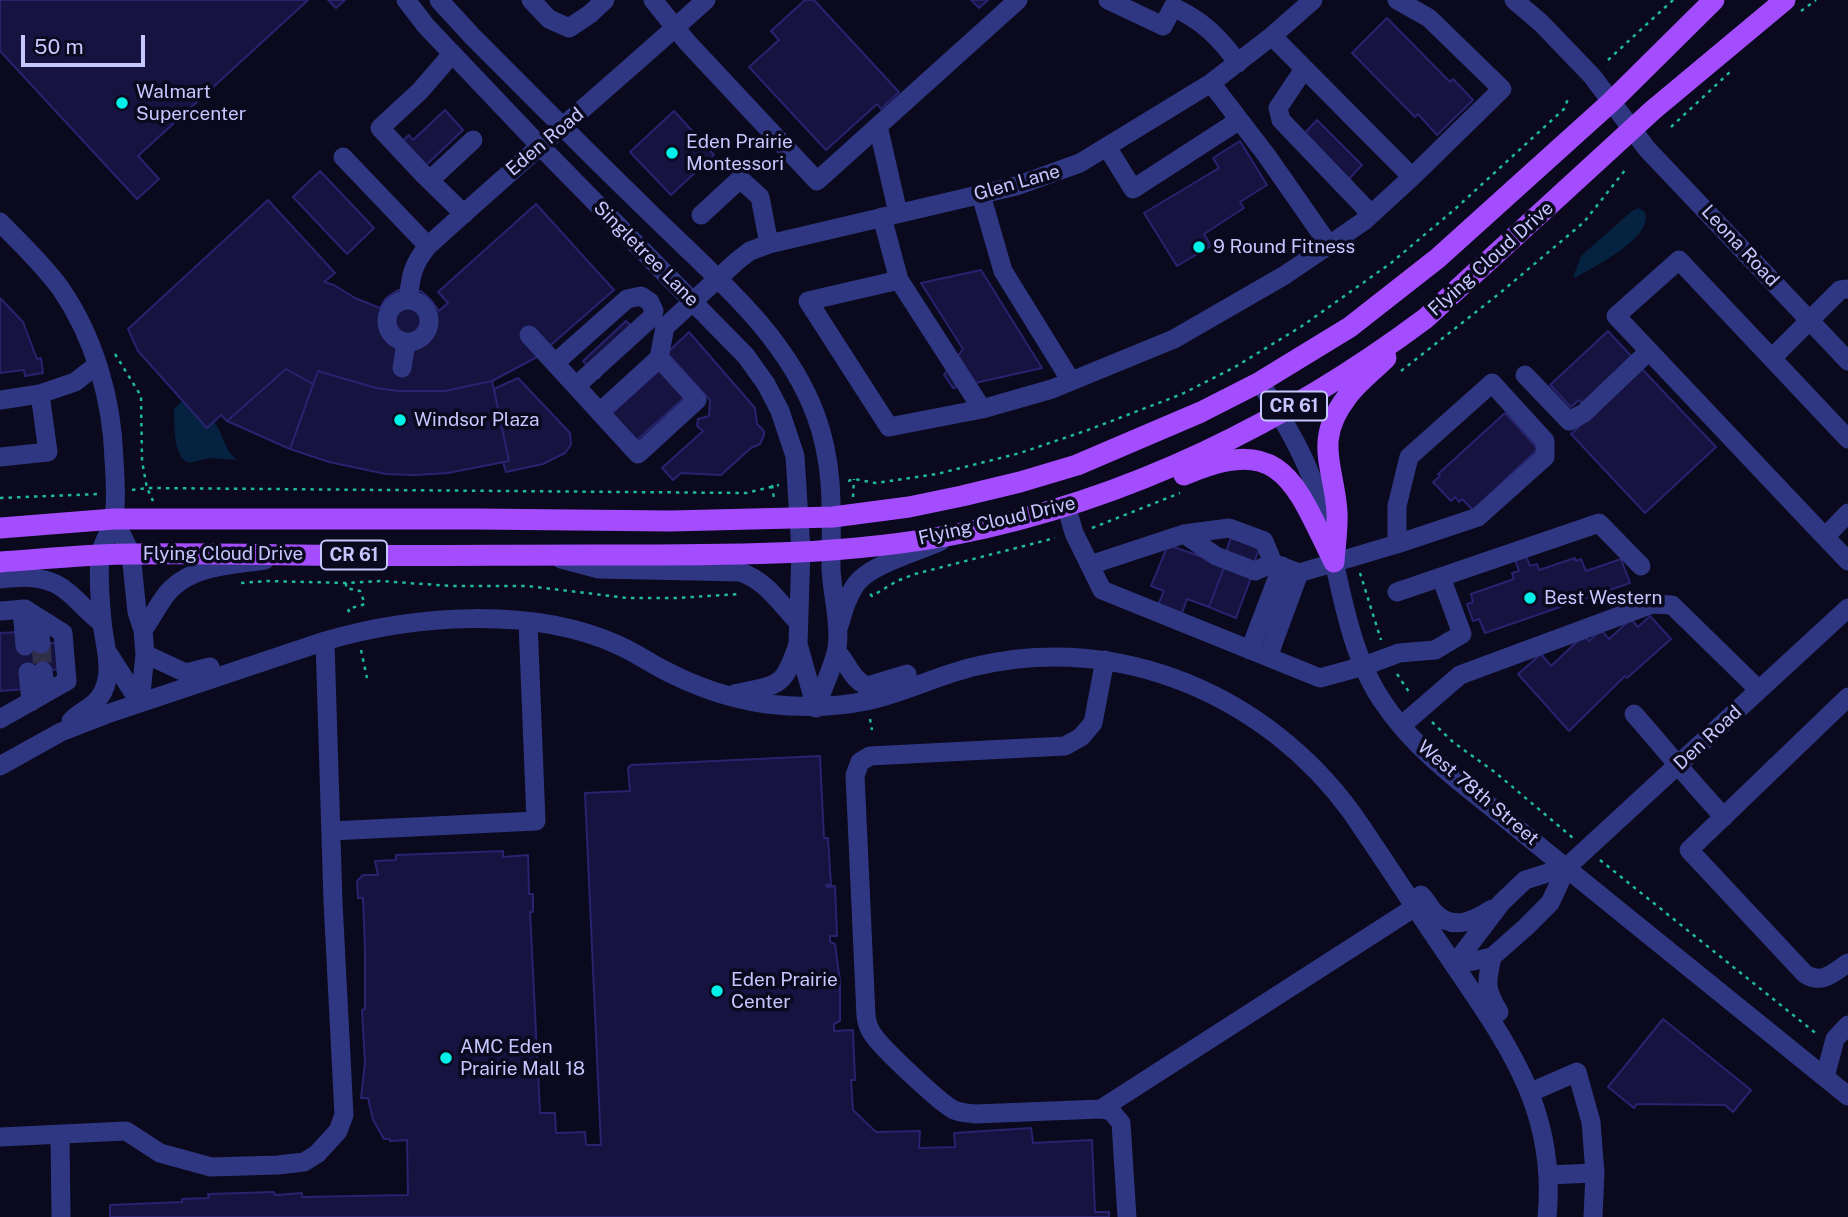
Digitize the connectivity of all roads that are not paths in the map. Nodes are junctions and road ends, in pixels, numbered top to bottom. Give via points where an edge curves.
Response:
1 (406, 0) edge
2 (439, 0) edge
3 (531, 0) edge
4 (605, 0) edge
5 (653, 0) edge
6 (706, 0) edge
7 (1018, 0) edge
8 (1108, 0) edge
9 (1313, 0) edge
10 (1396, 0) edge
11 (1514, 0) edge
12 (1714, 0) edge
13 (1174, 3) edge
14 (1790, 8) edge
15 (675, 28) junction
16 (1272, 36) junction
17 (452, 54) junction
18 (1238, 63) junction
19 (1304, 69) junction
20 (1211, 83) junction
21 (1611, 102) junction
22 (1238, 121) junction
23 (878, 126) junction
24 (564, 128) junction
25 (1632, 130) junction
26 (473, 140) dead end
27 (540, 146) junction
28 (1107, 148) junction
29 (344, 157) dead end
30 (1412, 177) junction
31 (430, 180) junction
32 (981, 195) junction
33 (464, 214) junction
34 (1371, 214) junction
35 (701, 215) dead end
36 (890, 215) junction
37 (2, 228) edge
38 (769, 244) junction
39 (1329, 245) junction
40 (428, 246) junction
41 (716, 278) junction
42 (899, 280) junction
43 (1848, 289) edge
44 (408, 300) junction
45 (693, 301) junction
46 (1426, 318) junction
47 (1810, 321) junction
48 (658, 323) junction
49 (529, 335) dead end
50 (406, 343) junction
51 (1649, 351) junction
52 (659, 358) junction
53 (1772, 358) junction
54 (1848, 361) edge
55 (555, 363) junction
56 (97, 366) junction
57 (402, 368) dead end
58 (1525, 375) dead end
59 (1071, 381) junction
60 (1260, 382) junction
61 (576, 386) junction
62 (40, 394) junction
63 (0, 400) edge
64 (982, 409) junction
65 (600, 412) junction
66 (1279, 414) junction
67 (1848, 439) edge
68 (0, 457) edge
69 (1124, 488) junction
70 (1066, 505) junction
71 (1848, 513) edge
72 (833, 517) junction
73 (800, 518) junction
74 (114, 519) junction
75 (0, 528) edge
76 (960, 533) junction
77 (1184, 534) junction
78 (1248, 535) junction
79 (1825, 537) junction
80 (1396, 544) junction
81 (832, 549) junction
82 (801, 551) junction
83 (131, 554) junction
84 (100, 555) junction
85 (299, 555) junction
86 (543, 555) junction
87 (1848, 561) edge
88 (0, 562) edge
89 (1334, 562) junction
90 (1238, 564) junction
91 (1090, 565) junction
92 (1641, 566) dead end
93 (1286, 568) junction
94 (1441, 577) junction
95 (0, 579) edge
96 (1397, 592) dead end
97 (1848, 608) edge
98 (0, 611) edge
99 (528, 622) junction
100 (102, 623) junction
101 (799, 623) junction
102 (144, 630) junction
103 (837, 630) junction
104 (317, 643) junction
105 (798, 644) junction
106 (836, 652) junction
107 (1255, 652) junction
108 (107, 653) junction
109 (145, 654) junction
110 (1105, 660) junction
111 (1364, 666) junction
112 (942, 675) junction
113 (1759, 690) junction
114 (729, 695) junction
115 (1848, 697) edge
116 (140, 703) junction
117 (816, 708) junction
118 (1634, 714) dead end
119 (0, 719) edge
120 (1401, 726) junction
121 (61, 732) junction
122 (1679, 765) junction
123 (0, 766) edge
124 (1724, 817) junction
125 (331, 831) junction
126 (1567, 867) junction
127 (1393, 874) junction
128 (1501, 903) junction
129 (1415, 907) junction
130 (1492, 957) junction
131 (1848, 963) edge
132 (1454, 965) junction
133 (1848, 1025) edge
134 (1510, 1050) junction
135 (1825, 1077) junction
136 (1531, 1092) junction
137 (1848, 1096) edge
138 (1101, 1109) junction
139 (60, 1135) junction
140 (0, 1137) edge
141 (1595, 1173) junction
142 (1548, 1175) junction
143 (61, 1217) edge
144 (1127, 1217) edge
145 (1547, 1217) edge
146 (1594, 1217) edge

1 - 17 street, Singletree Lane
2 - 24 street, Singletree Lane
3 - 4 street via 549,19 569,28
5 - 15 street
6 - 15 street, Eden Road
7 - 23 street
8 - 13 street via 1163,26
9 - 16 street, Glen Lane
10 - 30 street via 1429,18 1502,89
11 - 21 street, Leona Road via 1592,76
12 - 21 main road, Flying Cloud Drive / CR 61
13 - 18 street via 1196,17
14 - 25 main road, Flying Cloud Drive / CR 61 via 1742,35
15 - 23 street via 817,181
15 - 24 street, Eden Road
16 - 18 street, Glen Lane
16 - 19 street
17 - 27 street, Singletree Lane
17 - 31 street via 380,128
18 - 20 street, Glen Lane
19 - 30 street
19 - 34 street via 1279,108 1281,120
20 - 22 street
20 - 28 street, Glen Lane
21 - 25 street, Leona Road
21 - 60 main road, Flying Cloud Drive / CR 61 via 1395,294
22 - 28 street via 1133,189
22 - 39 street
23 - 36 street
24 - 27 street, Eden Road
24 - 41 street, Singletree Lane
25 - 46 main road, Flying Cloud Drive / CR 61
25 - 47 street, Leona Road
26 - 31 street
27 - 33 street, Eden Road
27 - 45 street, Singletree Lane
28 - 32 street, Glen Lane via 1052,175
29 - 40 street
30 - 34 street
31 - 33 street
32 - 36 street, Glen Lane
32 - 59 street via 1003,271
33 - 40 street, Eden Road
34 - 39 street
35 - 38 street via 740,179 760,198
36 - 38 street, Glen Lane
36 - 42 street
37 - 56 street via 33,255 60,289
38 - 41 street, Glen Lane via 750,251
39 - 59 street via 1174,339
40 - 44 street, Eden Road via 411,272
41 - 45 street, Glen Lane
41 - 72 street, Singletree Lane via 791,364 827,452
42 - 64 street
42 - 64 street via 808,301 889,427
43 - 47 street via 1840,290
44 - 50 street via 396,304 387,319 390,332
44 - 50 street via 426,310 429,323 419,340
45 - 48 street, Glen Lane
45 - 73 street, Singletree Lane via 746,356 780,411 795,456
46 - 66 main road, Flying Cloud Drive / CR 61
46 - 89 main road via 1348,395 1332,423 1326,450 1337,512
47 - 53 street
47 - 54 street, Leona Road
48 - 52 street
48 - 55 street via 650,302 632,297
48 - 61 street, Glen Lane
49 - 55 street
50 - 57 street
51 - 53 street via 1616,316 1679,260
51 - 58 street via 1584,413 1569,421
51 - 79 street
52 - 65 street
52 - 65 street via 697,400 638,454
53 - 67 street
55 - 61 street
56 - 62 street via 75,383
56 - 74 street via 111,417
59 - 64 street
60 - 66 street, West 78th Street
60 - 72 main road, Flying Cloud Drive / CR 61 via 1077,465 962,496
61 - 65 street
62 - 63 street
62 - 68 street via 48,452
66 - 69 main road, Flying Cloud Drive / CR 61
66 - 89 street, West 78th Street via 1316,490
69 - 70 main road, Flying Cloud Drive / CR 61
69 - 89 main road via 1154,488 1233,460 1260,461 1276,467 1298,489
70 - 76 main road, Flying Cloud Drive / CR 61
70 - 91 street
71 - 79 street
72 - 73 main road, Flying Cloud Drive / CR 61
72 - 81 street, Singletree Lane
73 - 74 main road, Flying Cloud Drive / CR 61
73 - 82 street, Singletree Lane
74 - 75 main road, Flying Cloud Drive / CR 61
74 - 83 street
74 - 84 street
76 - 81 main road, Flying Cloud Drive / CR 61
76 - 103 street via 872,570 855,586
77 - 78 street via 1229,528
77 - 90 street via 1216,556
77 - 91 street
78 - 90 street
78 - 93 street via 1264,541
79 - 87 street
80 - 80 street via 1397,506 1409,457 1492,383 1545,441 1545,457 1478,517
80 - 89 street
81 - 82 main road, Flying Cloud Drive / CR 61
81 - 103 street, Singletree Lane
82 - 86 main road, Flying Cloud Drive / CR 61
82 - 101 street, Singletree Lane
83 - 84 main road, Flying Cloud Drive / CR 61
83 - 85 main road, Flying Cloud Drive / CR 61
83 - 102 street via 137,612
84 - 88 main road, Flying Cloud Drive / CR 61
84 - 100 street
85 - 86 main road, Flying Cloud Drive / CR 61
85 - 102 street via 190,575 168,592
86 - 101 street via 599,569 740,572 762,583
89 - 93 street
89 - 111 street, West 78th Street
90 - 93 street via 1255,571
91 - 107 street via 1102,590
92 - 94 street via 1599,523
93 - 107 street
93 - 107 street
94 - 96 street
94 - 111 street via 1462,634 1435,650 1399,653
95 - 100 street via 28,576 54,583
97 - 113 street, Den Road
98 - 119 street via 40,631 63,633 67,681 44,682
99 - 104 street via 427,620
99 - 114 street via 593,635 687,681
99 - 125 street via 536,821
100 - 108 street
101 - 105 street, Singletree Lane
102 - 109 street
103 - 106 street
104 - 109 street via 259,650 186,674
104 - 116 street
104 - 125 street
105 - 114 street via 780,682
105 - 117 street
106 - 112 street via 853,677 867,686 917,671
106 - 117 street
107 - 111 street via 1320,678
108 - 116 street
108 - 121 street via 105,688 100,697
109 - 116 street
110 - 112 street via 1009,660
110 - 127 street via 1186,682 1260,721 1337,792
110 - 138 street via 1093,723 1074,742 1038,748 870,756 860,762 855,775 866,1016 872,1035 951,1108 963,1113
111 - 120 street, West 78th Street
112 - 117 street via 869,700
113 - 120 street via 1672,605 1652,604 1460,675
113 - 122 street, Den Road
114 - 117 street
115 - 124 street
116 - 121 street
118 - 122 street
120 - 126 street, West 78th Street via 1436,761
121 - 123 street
122 - 124 street
122 - 126 street, Den Road
124 - 131 street via 1689,850 1805,974 1825,979
125 - 139 street via 344,1115 328,1144 304,1162 211,1167 160,1153 126,1131
126 - 128 street via 1525,880
126 - 130 street via 1550,903
126 - 135 street, West 78th Street
127 - 128 street via 1424,898 1434,913 1453,922 1472,921
127 - 129 street
128 - 132 street
129 - 132 street
129 - 138 street
130 - 132 street
130 - 134 street via 1487,990 1515,1036
132 - 134 street
133 - 135 street via 1839,1032
134 - 136 street
135 - 137 street, West 78th Street
136 - 141 street via 1577,1072 1591,1122
136 - 142 street
138 - 144 street via 1111,1111 1121,1123
139 - 140 street
139 - 143 street
141 - 142 street
141 - 146 street
142 - 145 street

